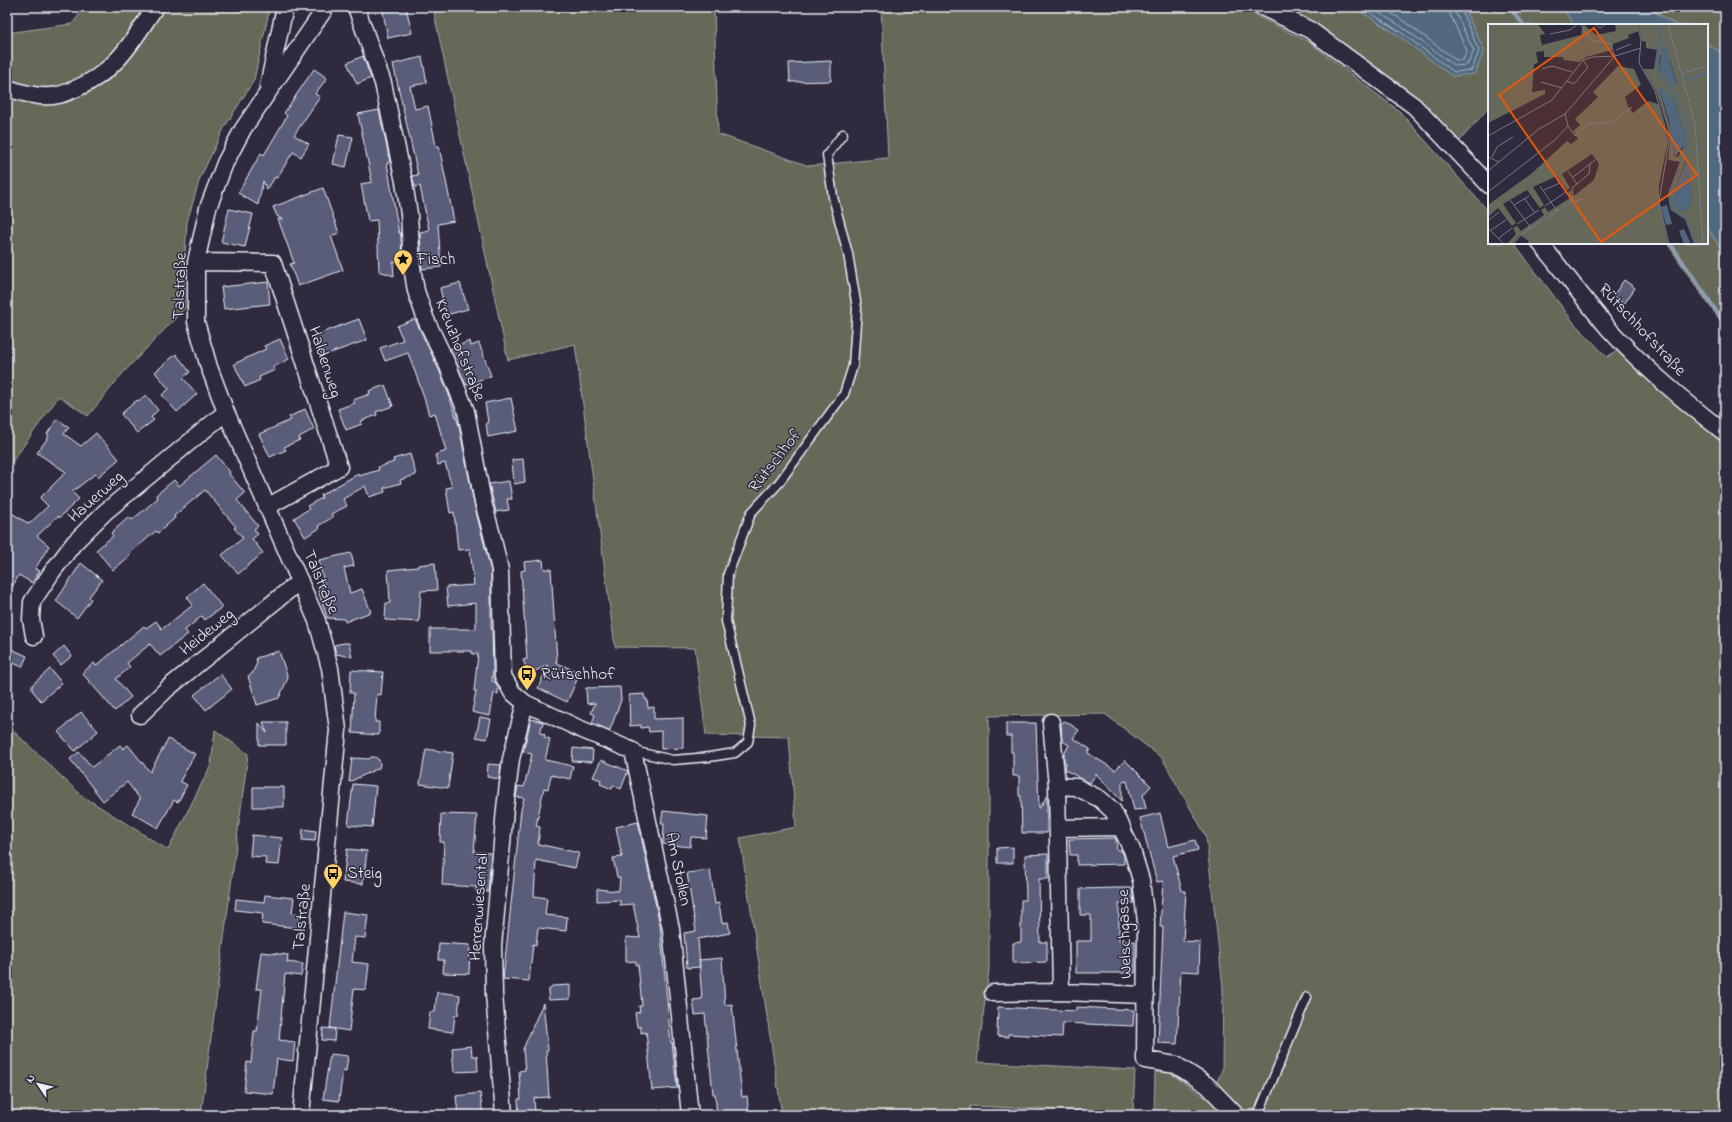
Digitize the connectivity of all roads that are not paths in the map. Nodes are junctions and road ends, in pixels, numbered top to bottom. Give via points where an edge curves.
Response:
1 (155, 7) edge
2 (285, 7) edge
3 (326, 7) edge
4 (356, 7) edge
5 (1262, 7) edge
6 (7, 88) edge
7 (267, 94) junction
8 (843, 134) dead end
9 (1488, 184) edge
10 (1541, 244) edge
11 (196, 262) junction
12 (226, 412) junction
13 (1725, 433) edge
14 (267, 507) junction
15 (300, 581) junction
16 (34, 636) dead end
17 (525, 703) junction
18 (140, 714) dead end
19 (1051, 722) dead end
20 (633, 751) junction
21 (1057, 786) junction
22 (1122, 827) junction
23 (1058, 828) junction
24 (1061, 992) junction
25 (993, 993) dead end
26 (1146, 995) junction
27 (1307, 997) dead end
28 (301, 1115) edge
29 (504, 1115) edge
30 (690, 1115) edge
31 (1236, 1115) edge
32 (1258, 1115) edge

1 - 6 street via 118,60 90,83 57,96 33,95
2 - 7 street, Talstraße
3 - 7 street, Talstraße
4 - 17 street, Kreuzhofstraße via 382,83 402,175 409,214 416,291 466,411 483,502 500,570 503,676 512,692
5 - 9 street via 1310,30 1414,106
7 - 11 street, Talstraße via 225,163 208,208
8 - 20 lane, Rütschhof via 827,155 833,197 848,254 857,308 854,366 844,394 778,484 751,513 728,574 726,621 751,725 748,742 735,753 709,758 673,760
10 - 13 street, Rütschhofstraße via 1609,328 1647,368
11 - 12 street, Talstraße via 196,322
11 - 14 street, Haldenweg via 274,263 339,467
12 - 14 street, Talstraße
12 - 16 street, Hauerweg via 105,512 74,543 32,602
14 - 15 street, Talstraße
15 - 18 street, Heideweg via 168,688
15 - 28 street, Talstraße via 318,621 330,668 338,730
17 - 20 street
17 - 29 street, Herrenwiesental via 511,759 493,946 494,994
19 - 21 street
20 - 30 street, Am Stollen via 671,929
21 - 22 street, Welschgasse via 1076,787 1100,799 1113,810
21 - 23 street
22 - 23 street
22 - 26 street, Welschgasse via 1141,880 1146,922
23 - 24 street
24 - 25 street, Welschgasse
24 - 26 street, Welschgasse
26 - 31 street, Welschgasse via 1145,1060 1176,1065 1207,1085
27 - 32 lane

